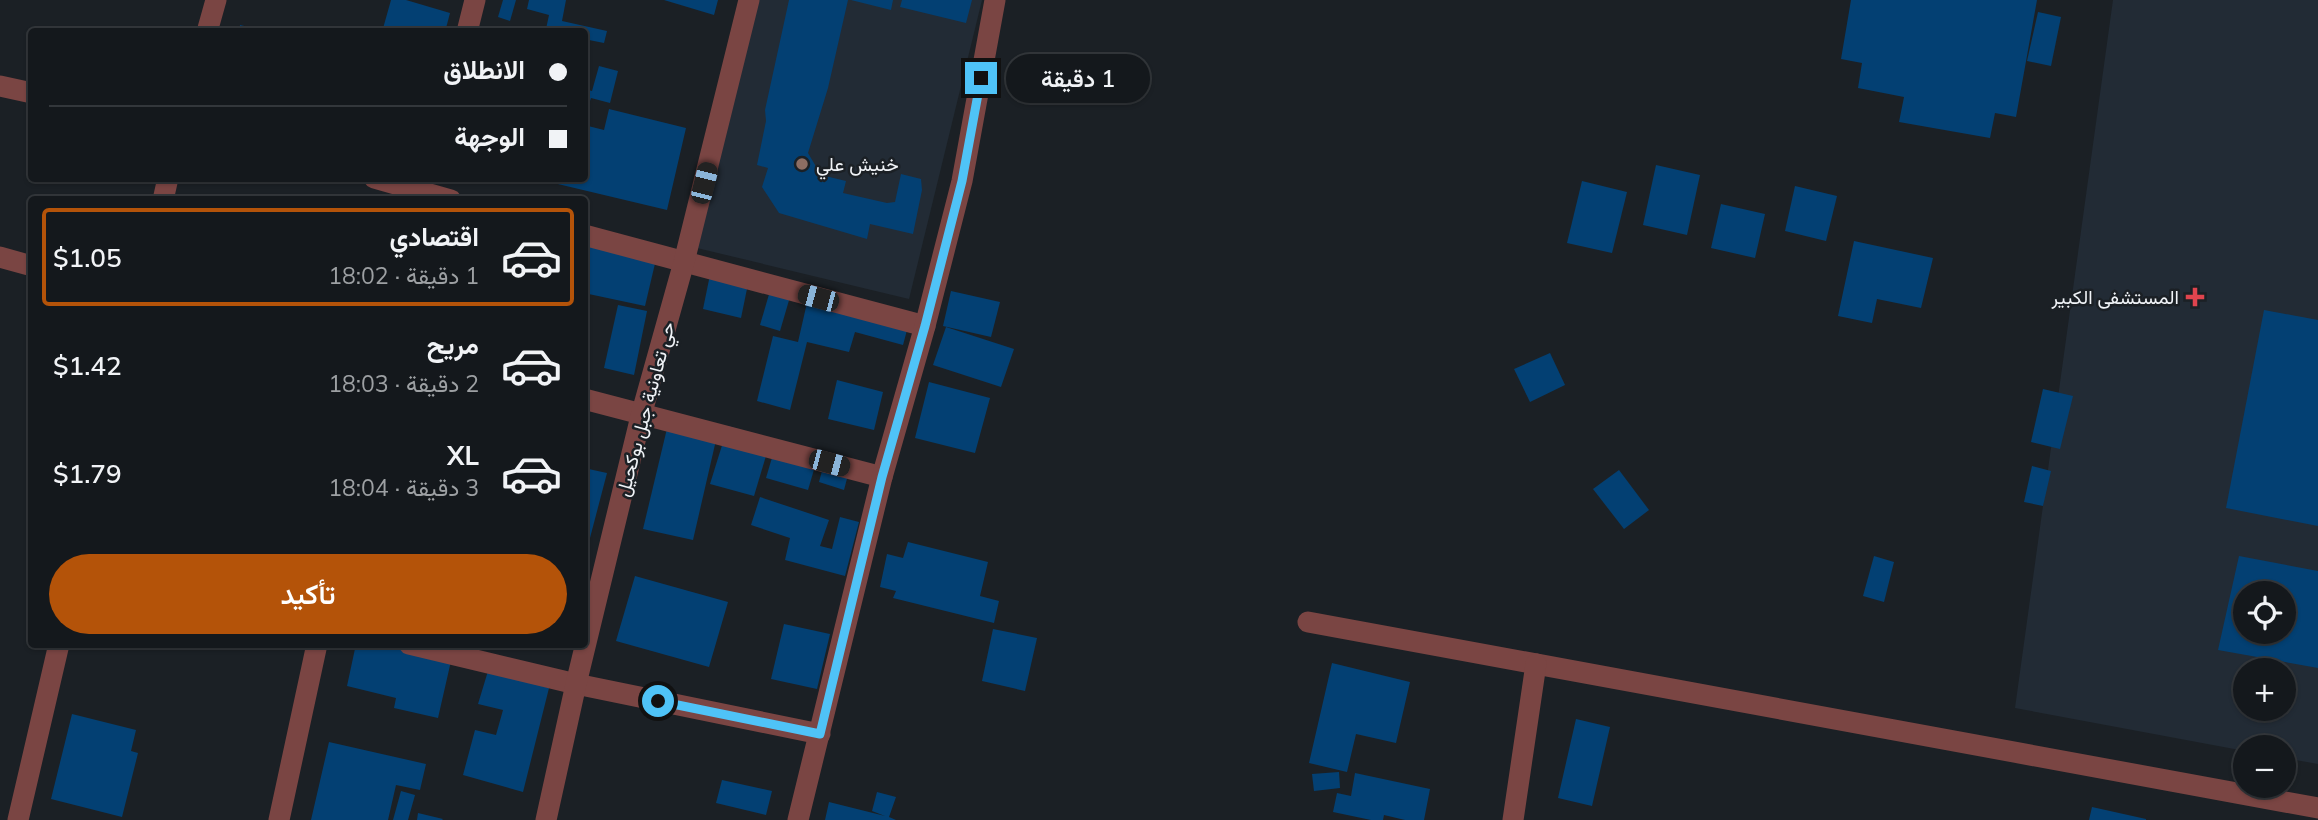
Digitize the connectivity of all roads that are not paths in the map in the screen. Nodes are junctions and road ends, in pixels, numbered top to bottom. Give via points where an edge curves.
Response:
1 (216, 0) edge
2 (475, 0) edge
3 (749, 0) edge
4 (995, 0) edge
5 (208, 28) edge
6 (468, 28) edge
7 (0, 86) edge
8 (28, 92) edge
9 (392, 182) edge
10 (428, 190) edge
11 (588, 236) edge
12 (0, 257) edge
13 (684, 262) junction
14 (28, 264) edge
15 (925, 326) junction
16 (588, 400) edge
17 (642, 412) junction
18 (882, 477) junction
19 (1308, 622) dead end
20 (588, 635) edge
21 (58, 648) edge
22 (316, 648) edge
23 (426, 648) edge
24 (585, 648) edge
25 (1536, 664) junction
26 (576, 684) junction
27 (820, 734) junction
28 (2318, 808) edge
29 (18, 820) edge
30 (279, 820) edge
31 (547, 820) edge
32 (797, 820) edge
33 (1513, 820) edge

1 - 5 street
2 - 6 street
3 - 13 street, حي تعاونية جبل بوكحيل
4 - 15 street via 962,181
7 - 8 street
9 - 10 street
11 - 13 street
12 - 14 street
13 - 15 street
13 - 17 street, حي تعاونية جبل بوكحيل
15 - 18 street
16 - 17 street
17 - 18 street
17 - 20 street, حي تعاونية جبل بوكحيل
18 - 27 street
19 - 25 street
21 - 29 street
22 - 30 street
23 - 26 street
24 - 26 street, حي تعاونية جبل بوكحيل
25 - 28 street
25 - 33 street
26 - 27 street
26 - 31 street, حي تعاونية جبل بوكحيل
27 - 32 street

